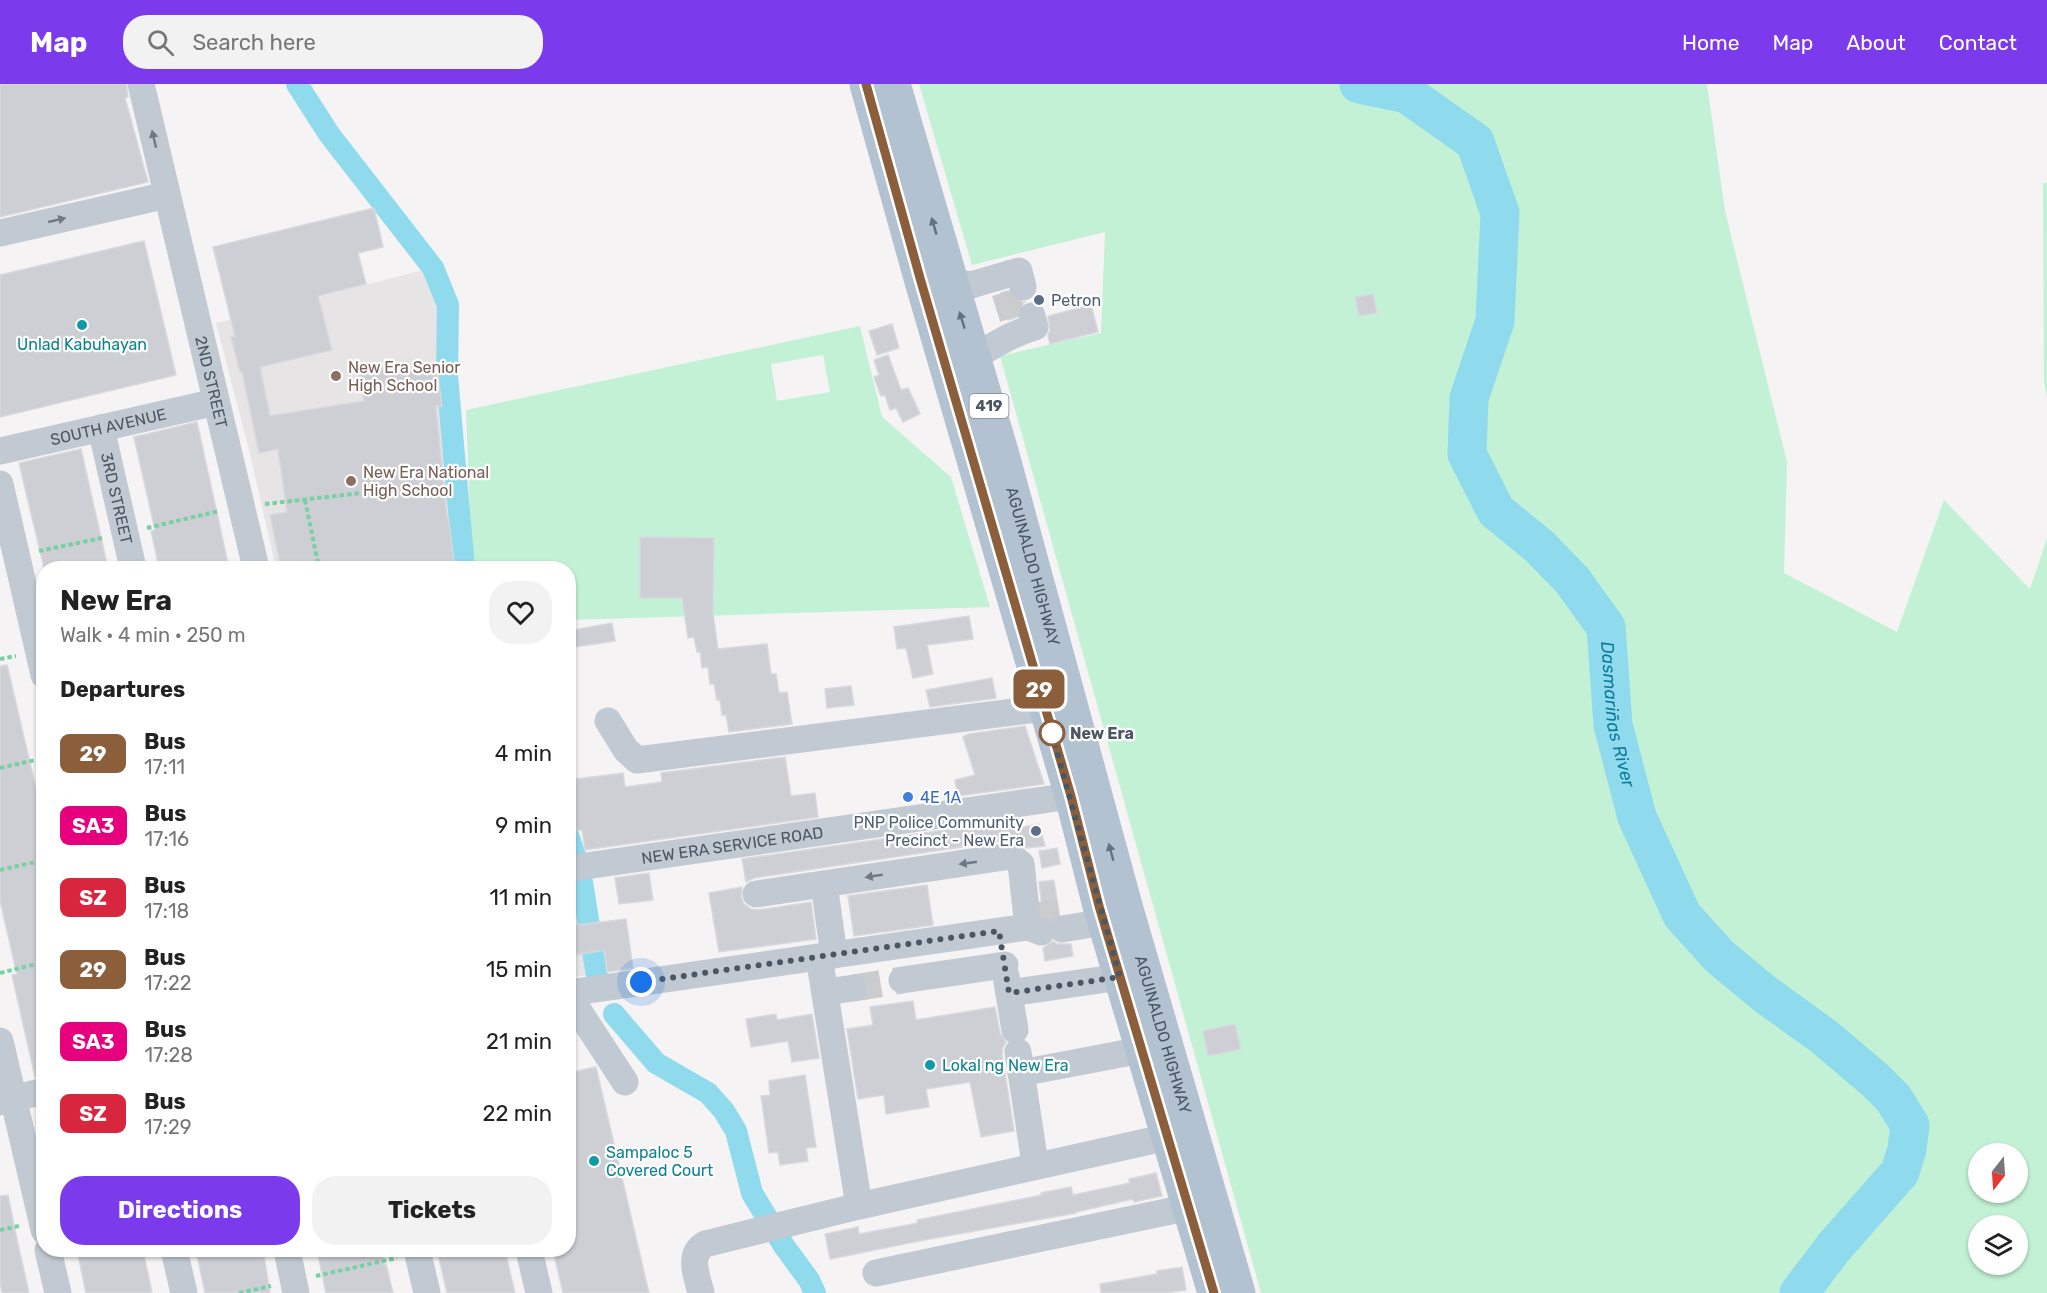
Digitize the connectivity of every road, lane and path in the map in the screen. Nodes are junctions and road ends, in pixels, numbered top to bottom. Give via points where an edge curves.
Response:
1 (141, 84) edge
2 (867, 84) edge
3 (894, 84) edge
4 (167, 195) junction
5 (0, 234) edge
6 (935, 280) junction
7 (1010, 285) dead end
8 (1021, 323) dead end
9 (960, 363) junction
10 (216, 402) junction
11 (101, 428) junction
12 (0, 451) edge
13 (0, 484) edge
14 (362, 493) dead end
15 (305, 500) junction
16 (241, 506) junction
17 (131, 561) edge
18 (254, 561) edge
19 (318, 561) edge
20 (1039, 639) junction
21 (36, 640) edge
22 (1045, 708) junction
23 (608, 721) dead end
24 (36, 760) edge
25 (0, 768) edge
26 (1071, 796) junction
27 (36, 862) edge
28 (576, 867) edge
29 (0, 870) edge
30 (824, 884) junction
31 (756, 894) dead end
32 (1110, 912) junction
33 (1046, 923) junction
34 (999, 931) junction
35 (827, 956) junction
36 (36, 964) edge
37 (1005, 965) junction
38 (0, 973) edge
39 (1120, 977) junction
40 (902, 980) tunnel mouth
41 (854, 988) tunnel mouth
42 (576, 991) edge
43 (825, 992) junction
44 (1009, 993) junction
45 (576, 1005) edge
46 (0, 1041) edge
47 (1142, 1050) junction
48 (1018, 1052) junction
49 (625, 1082) dead end
50 (36, 1094) edge
51 (7, 1100) edge
52 (1181, 1135) junction
53 (1034, 1156) dead end
54 (36, 1202) edge
55 (1201, 1205) junction
56 (859, 1206) junction
57 (50, 1257) edge
58 (176, 1257) edge
59 (288, 1257) edge
60 (397, 1257) edge
61 (418, 1257) edge
62 (531, 1257) edge
63 (876, 1273) dead end
64 (295, 1287) edge
65 (58, 1293) edge
66 (184, 1293) edge
67 (239, 1293) edge
68 (427, 1293) edge
69 (539, 1293) edge
70 (701, 1293) edge
71 (1214, 1293) edge
72 (1239, 1293) edge

4 -> 1 street, 2ND STREET
2 - 6 main road, AGUINALDO HIGHWAY / 419
6 -> 3 main road, AGUINALDO HIGHWAY / 419
5 -> 4 street
4 - 10 street, 2ND STREET
6 - 7 street
6 - 9 main road, AGUINALDO HIGHWAY / 419
8 - 9 street
9 - 20 main road, AGUINALDO HIGHWAY / 419 via 1003,455
10 - 11 street, SOUTH AVENUE
10 - 16 street, 2ND STREET
11 - 12 street, SOUTH AVENUE
11 - 17 street, 3RD STREET
13 - 21 street
14 - 15 path
15 - 16 path
15 - 19 path
16 - 18 street, 2ND STREET
20 - 22 main road, AGUINALDO HIGHWAY / 419
32 -> 20 main road, AGUINALDO HIGHWAY / 419
22 - 23 street via 637,760
22 - 26 main road, AGUINALDO HIGHWAY / 419
24 - 25 path
26 - 28 street, NEW ERA SERVICE ROAD
26 - 32 main road, AGUINALDO HIGHWAY / 419
27 - 29 path
30 - 31 street
33 -> 30 street via 1021,864 1011,856
30 - 35 street
32 - 33 street
32 - 39 main road, AGUINALDO HIGHWAY / 419
32 - 52 main road, AGUINALDO HIGHWAY / 419
33 - 34 street
34 - 35 street
34 - 37 street
35 - 42 street
35 - 43 street
36 - 38 path
37 - 40 street
37 - 44 street
39 - 44 street
39 - 47 main road, AGUINALDO HIGHWAY / 419
41 - 43 street
43 - 56 street
44 - 48 street
45 - 49 street
46 - 51 street
47 - 48 street
47 - 52 main road, AGUINALDO HIGHWAY / 419
48 - 53 street
50 - 51 street
51 - 54 street
52 - 55 main road, AGUINALDO HIGHWAY / 419
52 - 56 street
55 - 63 street
55 - 71 main road, AGUINALDO HIGHWAY / 419
55 - 72 main road, AGUINALDO HIGHWAY / 419
56 - 70 street via 705,1244 696,1253 694,1264
57 - 65 street
58 - 66 street
59 - 64 street
60 - 64 path
61 - 68 street
62 - 69 street
64 - 67 path

